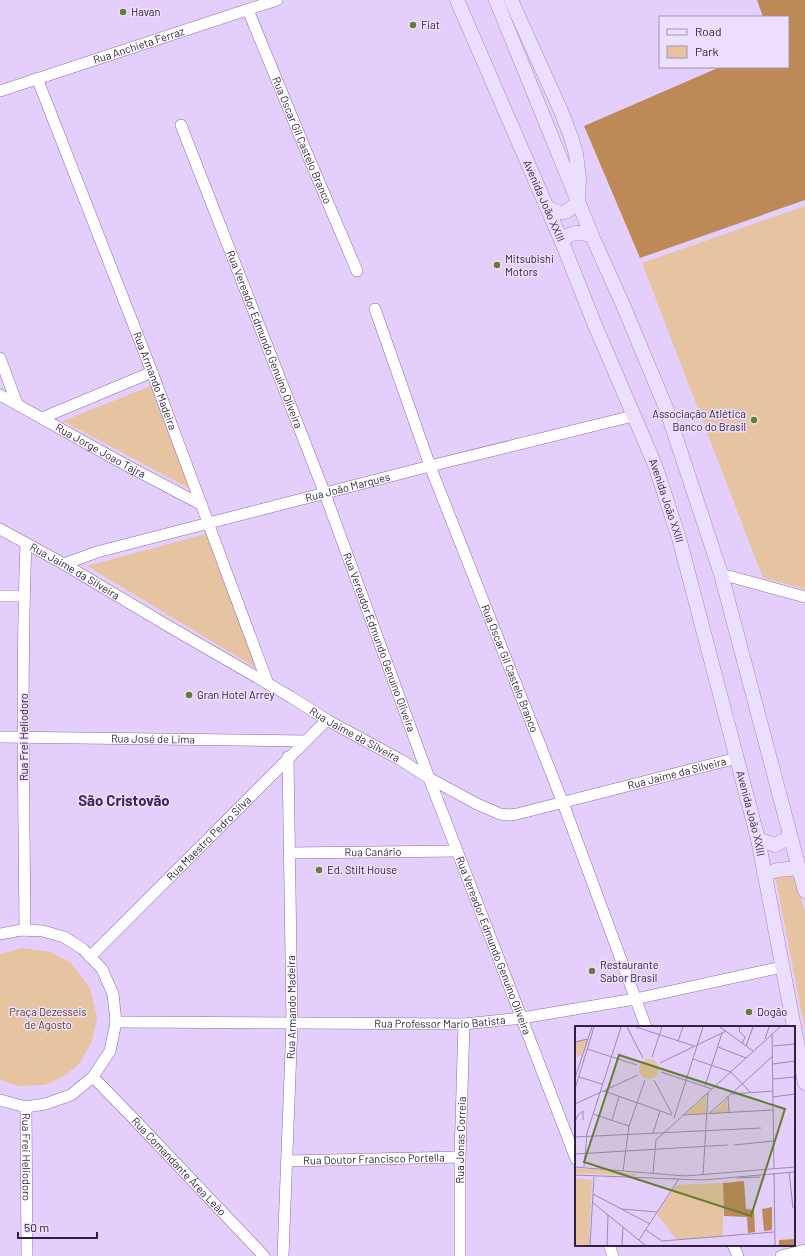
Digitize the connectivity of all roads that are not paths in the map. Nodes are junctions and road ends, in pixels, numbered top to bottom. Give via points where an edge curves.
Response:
1 (277, 0) edge
2 (458, 0) edge
3 (496, 0) edge
4 (511, 0) edge
5 (248, 10) junction
6 (37, 78) junction
7 (0, 91) edge
8 (181, 125) dead end
9 (578, 201) junction
10 (547, 207) junction
11 (592, 236) junction
12 (562, 242) junction
13 (357, 271) dead end
14 (375, 309) dead end
15 (0, 358) edge
16 (152, 372) junction
17 (0, 395) edge
18 (17, 404) junction
19 (633, 416) junction
20 (42, 418) junction
21 (430, 466) junction
22 (324, 494) junction
23 (202, 505) junction
24 (209, 523) junction
25 (0, 529) edge
26 (26, 544) junction
27 (64, 564) junction
28 (721, 574) junction
29 (0, 596) edge
30 (24, 596) junction
31 (805, 597) edge
32 (268, 684) junction
33 (327, 720) junction
34 (0, 737) edge
35 (23, 737) junction
36 (306, 741) junction
37 (288, 758) junction
38 (737, 758) junction
39 (428, 778) junction
40 (563, 803) junction
41 (790, 837) junction
42 (758, 839) junction
43 (458, 851) junction
44 (289, 853) junction
45 (798, 868) junction
46 (764, 874) junction
47 (805, 891) edge
48 (25, 930) junction
49 (0, 934) edge
50 (90, 957) junction
51 (782, 967) junction
52 (635, 999) junction
53 (522, 1018) junction
54 (116, 1022) junction
55 (292, 1023) junction
56 (464, 1024) junction
57 (646, 1026) edge
58 (794, 1026) edge
59 (795, 1032) edge
60 (93, 1077) junction
61 (805, 1083) edge
62 (0, 1100) edge
63 (26, 1107) junction
64 (575, 1156) edge
65 (460, 1157) junction
66 (287, 1161) junction
67 (609, 1246) edge
68 (733, 1246) edge
69 (805, 1250) edge
70 (27, 1256) edge
71 (264, 1256) edge
72 (283, 1256) edge
73 (460, 1256) edge
74 (613, 1256) edge
75 (738, 1256) edge
76 (781, 1256) edge

1 - 5 street, Rua Anchieta Ferraz
2 - 10 main road, Avenida João XXIII
3 - 9 main road
4 - 9 main road via 571,137 579,178
5 - 6 street, Rua Anchieta Ferraz
5 - 13 street, Rua Oscar Gil Castelo Branco
6 - 7 street, Rua Anchieta Ferraz
6 - 16 street, Rua Armando Madeira
8 - 22 street, Rua Vereador Edmundo Genuíno Oliveira
9 - 10 main road via 564,213
9 - 11 main road
10 - 12 main road, Avenida João XXIII
11 - 12 main road via 587,233 574,233
11 - 28 main road via 666,408
12 - 19 main road, Avenida João XXIII
14 - 21 street, Rua Oscar Gil Castelo Branco
15 - 18 street
16 - 20 street
16 - 23 street, Rua Armando Madeira
17 - 18 street, Rua Jorge Joao Tajra
18 - 20 street, Rua Jorge Joao Tajra
19 - 21 street, Rua João Marques
19 - 38 main road, Avenida João XXIII via 655,465 680,538
20 - 23 street, Rua Jorge Joao Tajra
21 - 22 street, Rua João Marques
21 - 40 street, Rua Oscar Gil Castelo Branco
22 - 24 street, Rua João Marques
22 - 39 street, Rua Vereador Edmundo Genuíno Oliveira
23 - 24 street, Rua Armando Madeira
24 - 27 street, Rua João Marques via 97,552
24 - 32 street, Rua Armando Madeira
25 - 26 street, Rua Jaime da Silveira
26 - 27 street, Rua Jaime da Silveira
26 - 30 street, Rua Frei Heliodoro
27 - 32 street, Rua Jaime da Silveira
28 - 31 street
28 - 41 main road
29 - 30 street
30 - 35 street, Rua Frei Heliodoro
32 - 33 street, Rua Jaime da Silveira
33 - 36 street, Rua Maestro Pedro Silva
33 - 39 street, Rua Jaime da Silveira via 401,760
34 - 35 street, Rua José de Lima
35 - 36 street, Rua José de Lima
35 - 48 street, Rua Frei Heliodoro
36 - 37 street, Rua Maestro Pedro Silva
37 - 44 street, Rua Armando Madeira
37 - 50 street, Rua Maestro Pedro Silva
38 - 40 street, Rua Jaime da Silveira
38 - 42 main road, Avenida João XXIII
39 - 40 street, Rua Jaime da Silveira via 477,804 505,815
39 - 43 street, Rua Vereador Edmundo Genuíno Oliveira
40 - 52 street, Rua Oscar Gil Castelo Branco
41 - 42 main road via 775,844
41 - 45 main road
42 - 46 main road, Avenida João XXIII
43 - 44 street, Rua Canário
43 - 53 street, Rua Vereador Edmundo Genuíno Oliveira
44 - 55 street, Rua Armando Madeira
45 - 46 main road
45 - 47 main road
46 - 51 main road, Avenida João XXIII
48 - 49 street
48 - 50 street via 43,931 64,937 83,949
50 - 54 street via 102,969 113,994
51 - 52 street, Rua Professor Mario Batista
51 - 58 main road, Avenida João XXIII
52 - 53 street, Rua Professor Mario Batista
52 - 57 street, Rua Oscar Gil Castelo Branco
53 - 56 street, Rua Professor Mario Batista
53 - 64 street, Rua Vereador Edmundo Genuíno Oliveira
54 - 55 street, Rua Professor Mario Batista
54 - 60 street via 110,1052
55 - 56 street, Rua Professor Mario Batista
55 - 66 street, Rua Armando Madeira
56 - 65 street, Rua Jonas Correia
59 - 61 main road, Avenida João XXIII
60 - 63 street via 71,1095
60 - 71 street, Rua Comandante Área Leão
62 - 63 street
63 - 70 street, Rua Frei Heliodoro
65 - 66 street, Rua Doutor Francisco Portella
65 - 73 street, Rua Jonas Correia
66 - 72 street, Rua Armando Madeira
67 - 74 street
68 - 75 street
69 - 76 street

